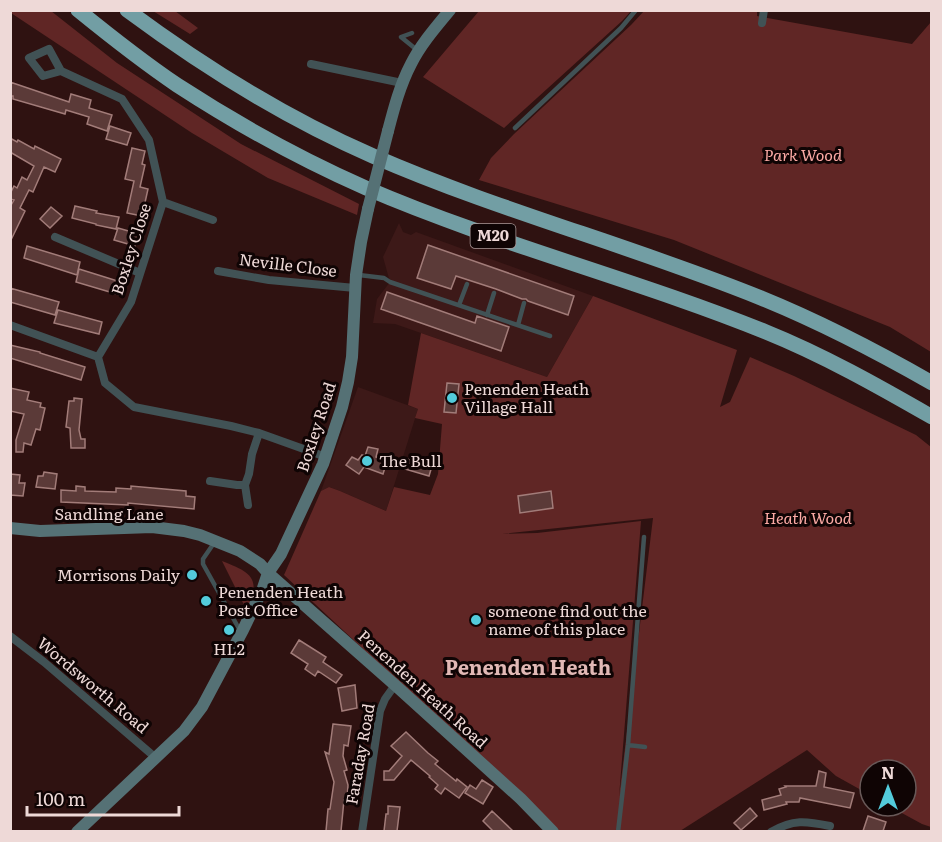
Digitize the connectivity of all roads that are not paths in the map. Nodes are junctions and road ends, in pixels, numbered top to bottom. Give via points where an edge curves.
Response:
1 (78, 10) edge
2 (127, 10) edge
3 (450, 10) edge
4 (636, 10) edge
5 (764, 10) edge
6 (762, 23) dead end
7 (412, 33) dead end
8 (419, 51) junction
9 (311, 64) dead end
10 (61, 71) dead end
11 (402, 83) junction
12 (515, 128) dead end
13 (162, 202) junction
14 (213, 219) dead end
15 (55, 237) dead end
16 (218, 271) dead end
17 (140, 273) junction
18 (356, 274) junction
19 (467, 284) dead end
20 (355, 288) junction
21 (494, 293) dead end
22 (524, 303) dead end
23 (459, 305) junction
24 (487, 315) junction
25 (10, 325) edge
26 (518, 325) junction
27 (550, 336) dead end
28 (98, 357) junction
29 (932, 383) edge
30 (932, 417) edge
31 (259, 433) junction
32 (326, 457) junction
33 (210, 481) dead end
34 (245, 485) junction
35 (248, 505) dead end
36 (10, 528) edge
37 (644, 537) dead end
38 (215, 541) junction
39 (268, 573) junction
40 (243, 630) junction
41 (10, 636) edge
42 (395, 685) junction
43 (628, 745) junction
44 (645, 747) dead end
45 (156, 758) junction
46 (830, 826) dead end
47 (77, 831) edge
48 (362, 831) edge
49 (553, 831) edge
50 (618, 831) edge
51 (771, 831) edge

1 - 30 highway, M20 via 130,51 232,120 326,170 416,208 769,333
2 - 29 highway, M20 via 230,81 338,140 454,189 761,298 849,338
3 - 8 street, Boxley Road
4 - 12 lane
5 - 6 street
7 - 8 lane via 400,37
8 - 11 street, Boxley Road
9 - 11 street
10 - 13 street, Boxley Close via 122,99 149,140
11 - 18 street, Boxley Road, bridge via 368,209
13 - 14 street
13 - 17 street, Boxley Close
15 - 17 street
16 - 20 street, Neville Close
17 - 28 street, Boxley Close via 131,302
18 - 20 street, Boxley Road
18 - 23 lane via 384,278
19 - 23 lane
20 - 32 street, Boxley Road via 348,382
21 - 24 lane
22 - 26 lane
23 - 24 lane
24 - 26 lane
25 - 28 street
26 - 27 lane
28 - 31 street via 105,383 134,407
31 - 32 street
31 - 34 street
32 - 39 street, Boxley Road via 281,554
33 - 34 street
34 - 35 street
36 - 38 street, Sandling Lane via 40,531 152,527 184,531
37 - 43 lane
38 - 39 street, Sandling Lane via 252,558
38 - 40 lane via 203,564
39 - 40 street, Boxley Road
39 - 42 street, Penenden Heath Road
40 - 45 street, Boxley Road via 202,707
41 - 45 street, Wordsworth Road
42 - 48 street, Faraday Road via 380,711
42 - 49 street, Penenden Heath Road
43 - 44 lane
43 - 50 lane
45 - 47 street, Boxley Road
46 - 51 street via 799,822

